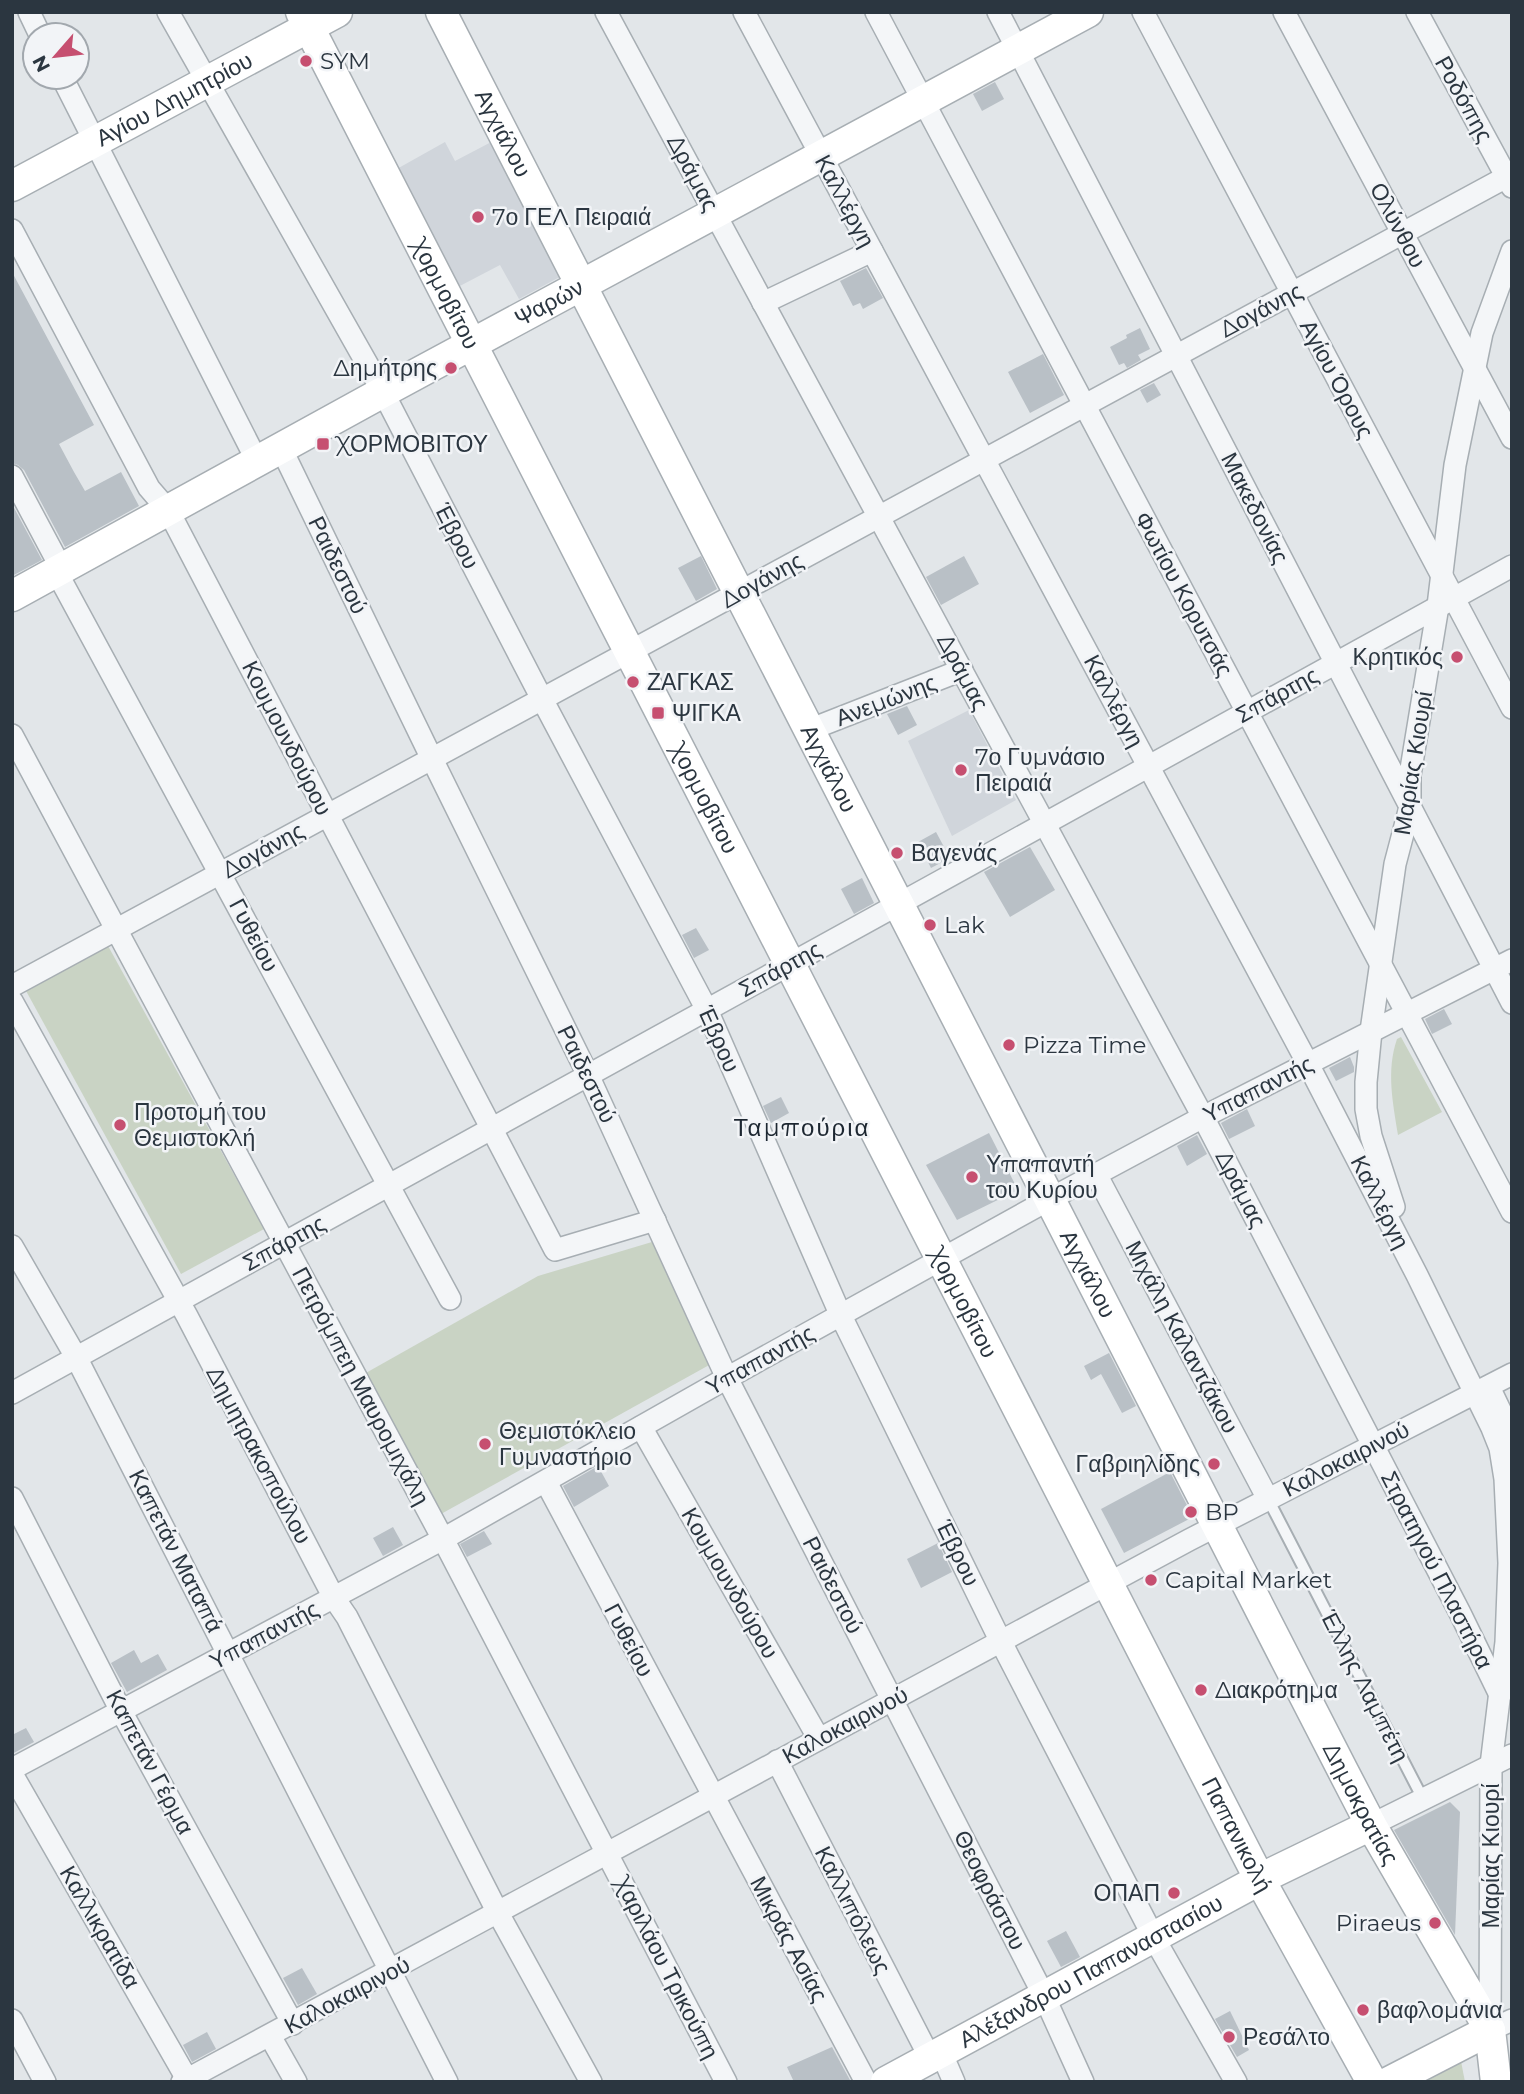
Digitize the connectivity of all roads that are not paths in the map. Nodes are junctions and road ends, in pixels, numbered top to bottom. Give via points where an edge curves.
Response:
1 (169, 12) edge
2 (337, 12) edge
3 (441, 12) edge
4 (606, 12) edge
5 (744, 12) edge
6 (876, 12) edge
7 (998, 12) edge
8 (1088, 12) edge
9 (1143, 12) edge
10 (1284, 12) edge
11 (1417, 12) edge
12 (305, 20) edge
13 (1018, 50) junction
14 (208, 81) junction
15 (69, 91) edge
16 (923, 101) junction
17 (95, 142) junction
18 (821, 156) junction
19 (1510, 179) edge
20 (12, 187) edge
21 (715, 213) junction
22 (12, 230) edge
23 (1403, 233) junction
24 (872, 251) junction
25 (1512, 251) edge
26 (581, 285) junction
27 (1292, 293) junction
28 (763, 303) junction
29 (471, 344) junction
30 (1176, 356) junction
31 (1473, 369) junction
32 (383, 392) junction
33 (1085, 406) junction
34 (1512, 438) edge
35 (269, 454) junction
36 (984, 460) junction
37 (12, 476) edge
38 (168, 510) junction
39 (879, 517) junction
40 (1512, 566) edge
41 (58, 569) junction
42 (1441, 574) junction
43 (739, 593) junction
44 (12, 596) edge
45 (1446, 602) junction
46 (629, 652) junction
47 (1336, 663) junction
48 (962, 670) junction
49 (542, 699) junction
50 (1512, 708) edge
51 (1247, 712) junction
52 (809, 730) junction
53 (12, 734) edge
54 (432, 759) junction
55 (1149, 766) junction
56 (1410, 807) junction
57 (327, 816) junction
58 (1045, 823) junction
59 (221, 873) junction
60 (899, 904) junction
61 (116, 930) junction
62 (790, 964) junction
63 (1380, 964) junction
64 (1503, 965) edge
65 (12, 986) edge
66 (12, 1001) edge
67 (1512, 1003) edge
68 (707, 1010) junction
69 (1407, 1014) junction
70 (1371, 1031) junction
71 (1308, 1064) junction
72 (588, 1075) junction
73 (1203, 1117) junction
74 (491, 1129) junction
75 (1096, 1174) junction
76 (389, 1185) junction
77 (1050, 1199) junction
78 (1512, 1212) edge
79 (655, 1220) junction
80 (284, 1243) junction
81 (12, 1246) edge
82 (942, 1260) junction
83 (1418, 1275) junction
84 (450, 1299) dead end
85 (178, 1301) junction
86 (841, 1316) junction
87 (76, 1357) junction
88 (1512, 1374) edge
89 (727, 1378) junction
90 (1482, 1390) junction
91 (12, 1392) edge
92 (641, 1427) junction
93 (1512, 1435) edge
94 (1373, 1445) junction
95 (545, 1482) junction
96 (12, 1498) edge
97 (1268, 1499) junction
98 (1218, 1525) junction
99 (443, 1539) junction
100 (1109, 1584) junction
101 (334, 1598) junction
102 (1001, 1642) junction
103 (229, 1654) junction
104 (1500, 1695) junction
105 (892, 1700) junction
106 (121, 1711) junction
107 (820, 1739) junction
108 (1512, 1755) edge
109 (777, 1761) junction
110 (1491, 1765) junction
111 (12, 1771) edge
112 (713, 1797) junction
113 (1423, 1799) junction
114 (1371, 1825) junction
115 (608, 1854) junction
116 (1260, 1880) junction
117 (498, 1913) junction
118 (1154, 1938) junction
119 (389, 1972) junction
120 (1044, 1996) junction
121 (12, 2020) edge
122 (293, 2024) junction
123 (1501, 2025) edge
124 (270, 2036) junction
125 (936, 2055) junction
126 (185, 2081) edge
127 (46, 2082) edge
128 (296, 2082) edge
129 (447, 2082) edge
130 (591, 2082) edge
131 (726, 2082) edge
132 (866, 2082) edge
133 (886, 2082) edge
134 (954, 2082) edge
135 (1083, 2082) edge
136 (1236, 2082) edge
137 (1373, 2082) edge
138 (1389, 2082) edge
139 (1496, 2082) edge

1 - 14 street, Έβρου
2 - 12 main road, Αγίου Δημητρίου
3 - 26 main road, Αγχιάλου
4 - 21 street, Δράμας
5 - 18 street, Καλλέργη
6 - 16 street, Φωτίου Κορυτσάς
7 - 13 street, Μακεδονίας
8 - 13 main road, Ψαρών
9 - 27 street, Αγίου Όρους
10 - 23 street, Ολύνθου
11 - 19 street, Ροδόπης
12 - 14 main road, Αγίου Δημητρίου
12 - 29 main road, Χορμοβίτου
13 - 16 main road, Ψαρών
13 - 30 street, Μακεδονίας
14 - 17 main road, Αγίου Δημητρίου
14 - 32 street, Έβρου
15 - 17 street, Ραιδεστού
16 - 18 main road, Ψαρών
16 - 33 street, Φωτίου Κορυτσάς
17 - 20 main road, Αγίου Δημητρίου
17 - 35 street, Ραιδεστού
18 - 21 main road, Ψαρών
18 - 24 street, Καλλέργη
19 - 23 street, Δογάνης
21 - 26 main road, Ψαρών
21 - 28 street, Δράμας
22 - 38 street, Κουμουνδούρου via 149,488
23 - 27 street, Δογάνης
23 - 31 street, Ολύνθου
24 - 28 street
24 - 36 street, Καλλέργη
25 - 31 street, Μαρίας Κιουρί
26 - 29 main road, Ψαρών
26 - 43 main road, Αγχιάλου
27 - 30 street, Δογάνης
27 - 42 street, Αγίου Όρους
28 - 39 street, Δράμας
29 - 32 main road, Ψαρών
29 - 46 main road, Χορμοβίτου
30 - 33 street, Δογάνης
30 - 47 street, Μακεδονίας
31 - 34 street, Ολύνθου
31 - 42 street, Μαρίας Κιουρί
32 - 35 main road, Ψαρών
32 - 49 street, Έβρου
33 - 36 street, Δογάνης
33 - 51 street, Φωτίου Κορυτσάς
35 - 38 main road, Ψαρών
35 - 54 street, Ραιδεστού
36 - 39 street, Δογάνης
36 - 55 street, Καλλέργη
37 - 41 street, Γυθείου
38 - 41 main road, Ψαρών
38 - 57 street, Κουμουνδούρου
39 - 43 street, Δογάνης
39 - 48 street, Δράμας
40 - 45 street, Σπάρτης
41 - 44 main road, Ψαρών
41 - 59 street, Γυθείου
42 - 45 street, Μαρίας Κιουρί
43 - 46 street, Δογάνης
43 - 52 main road, Αγχιάλου
45 - 47 street, Σπάρτης
45 - 50 street
45 - 56 street, Μαρίας Κιουρί via 1410,775
46 - 49 street, Δογάνης
46 - 62 main road, Χορμοβίτου
47 - 51 street, Σπάρτης
47 - 56 street, Μακεδονίας
48 - 52 street, Ανεμώνης
48 - 58 street, Δράμας
49 - 54 street, Δογάνης
49 - 68 street, Έβρου
51 - 55 street, Σπάρτης
51 - 63 street, Φωτίου Κορυτσάς
52 - 60 main road, Αγχιάλου
53 - 61 street, Πετρόμπεη Μαυρομιχάλη
54 - 57 street, Δογάνης
54 - 72 street, Ραιδεστού
55 - 58 street, Σπάρτης
55 - 71 street, Καλλέργη
56 - 63 street, Μαρίας Κιουρί via 1395,864
56 - 64 street, Μακεδονίας
57 - 59 street, Δογάνης
57 - 74 street, Κουμουνδούρου
58 - 60 street, Σπάρτης
58 - 73 street, Δράμας
59 - 61 street, Δογάνης
59 - 76 street, Γυθείου
60 - 62 street, Σπάρτης
60 - 77 main road, Αγχιάλου
61 - 65 street, Δογάνης
61 - 80 street, Πετρόμπεη Μαυρομιχάλη
62 - 68 street, Σπάρτης
62 - 82 main road, Χορμοβίτου
63 - 69 street, Φωτίου Κορυτσάς
63 - 70 street, Μαρίας Κιουρί
64 - 67 street, Μακεδονίας
64 - 69 street, Υπαπαντής
66 - 85 street, Δημητρακοπούλου
68 - 72 street, Σπάρτης
68 - 86 street, Έβρου
69 - 70 street, Υπαπαντής
69 - 78 street, Φωτίου Κορυτσάς
70 - 71 street, Υπαπαντής
70 - 83 street, Μαρίας Κιουρί via 1366,1109 1371,1136
71 - 73 street, Υπαπαντής
71 - 83 street, Καλλέργη
72 - 74 street, Σπάρτης
72 - 79 street, Ραιδεστού
73 - 75 street, Υπαπαντής
73 - 94 street, Δράμας
74 - 76 street, Σπάρτης
74 - 79 street, Κουμουνδούρου via 555,1250
75 - 77 street, Υπαπαντής
75 - 97 street, Μιχάλη Καλαντζάκου
76 - 80 street, Σπάρτης
76 - 84 street, Γυθείου
77 - 82 street, Υπαπαντής
77 - 98 main road, Αγχιάλου
79 - 89 street, Ραιδεστού
80 - 85 street, Σπάρτης
80 - 99 street, Πετρόμπεη Μαυρομιχάλη
81 - 87 street, Καπετάν Ματαπά
82 - 86 street, Υπαπαντής
82 - 100 main road, Χορμοβίτου
83 - 90 street, Καλλέργη
85 - 87 street, Σπάρτης
85 - 101 street, Δημητρακοπούλου
86 - 89 street, Υπαπαντής
86 - 102 street, Έβρου
87 - 91 street, Σπάρτης
87 - 103 street, Καπετάν Ματαπά
88 - 90 street, Καλοκαιρινού
89 - 92 street, Υπαπαντής
89 - 105 street, Ραιδεστού
90 - 93 street
90 - 94 street, Καλοκαιρινού
90 - 104 street, Μαρίας Κιουρί via 1500,1448 1507,1506 1509,1563
92 - 95 street, Υπαπαντής
92 - 107 street, Κουμουνδούρου
94 - 97 street, Καλοκαιρινού
94 - 104 street, Στρατηγού Πλαστήρα
95 - 99 street, Υπαπαντής
95 - 112 street, Γυθείου
96 - 106 street, Καπετάν Γέρμα
97 - 98 street, Καλοκαιρινού
97 - 113 lane, Έλλης Λαμπέτη
98 - 100 street, Καλοκαιρινού
98 - 114 main road, Δημοκρατίας
99 - 101 street, Υπαπαντής
99 - 115 street, Πετρόμπεη Μαυρομιχάλη
100 - 102 street, Καλοκαιρινού
100 - 116 main road, Παπανικολή
101 - 103 street, Υπαπαντής
101 - 117 street, Δημητρακοπούλου
102 - 105 street, Καλοκαιρινού
102 - 118 street, Έβρου
103 - 106 street, Υπαπαντής
103 - 119 street, Καπετάν Ματαπά
104 - 110 street, Μαρίας Κιουρί
105 - 107 street, Καλοκαιρινού
105 - 120 street, Θεοφράστου
106 - 111 street, Υπαπαντής
106 - 122 street, Καπετάν Γέρμα
107 - 109 street, Καλοκαιρινού
108 - 110 street
109 - 112 street, Καλοκαιρινού
109 - 125 street, Καλλιπόλεως
110 - 113 street
110 - 123 street, Μαρίας Κιουρί
111 - 126 street, Καλλικρατίδα
112 - 115 street, Καλοκαιρινού
112 - 132 street, Μικράς Ασίας
113 - 114 street
114 - 116 main road, Αλέξανδρου Παπαναστασίου
114 - 123 main road, Δημοκρατίας
115 - 117 street, Καλοκαιρινού
115 - 131 street, Χαριλάου Τρικούπη
116 - 118 main road, Αλέξανδρου Παπαναστασίου
116 - 137 main road, Παπανικολή
117 - 119 street, Καλοκαιρινού
117 - 130 street, Δημητρακοπούλου
118 - 120 main road, Αλέξανδρου Παπαναστασίου
118 - 136 street, Έβρου
119 - 122 street, Καλοκαιρινού
119 - 129 street, Καπετάν Ματαπά
120 - 125 main road, Αλέξανδρου Παπαναστασίου
120 - 135 street, Θεοφράστου
121 - 127 street
122 - 124 street, Καλοκαιρινού
123 - 138 main road
123 - 139 main road, Δημοκρατίας
124 - 126 street, Καλοκαιρινού
124 - 128 street
125 - 133 main road, Αλέξανδρου Παπαναστασίου
125 - 134 street, Καλλιπόλεως

